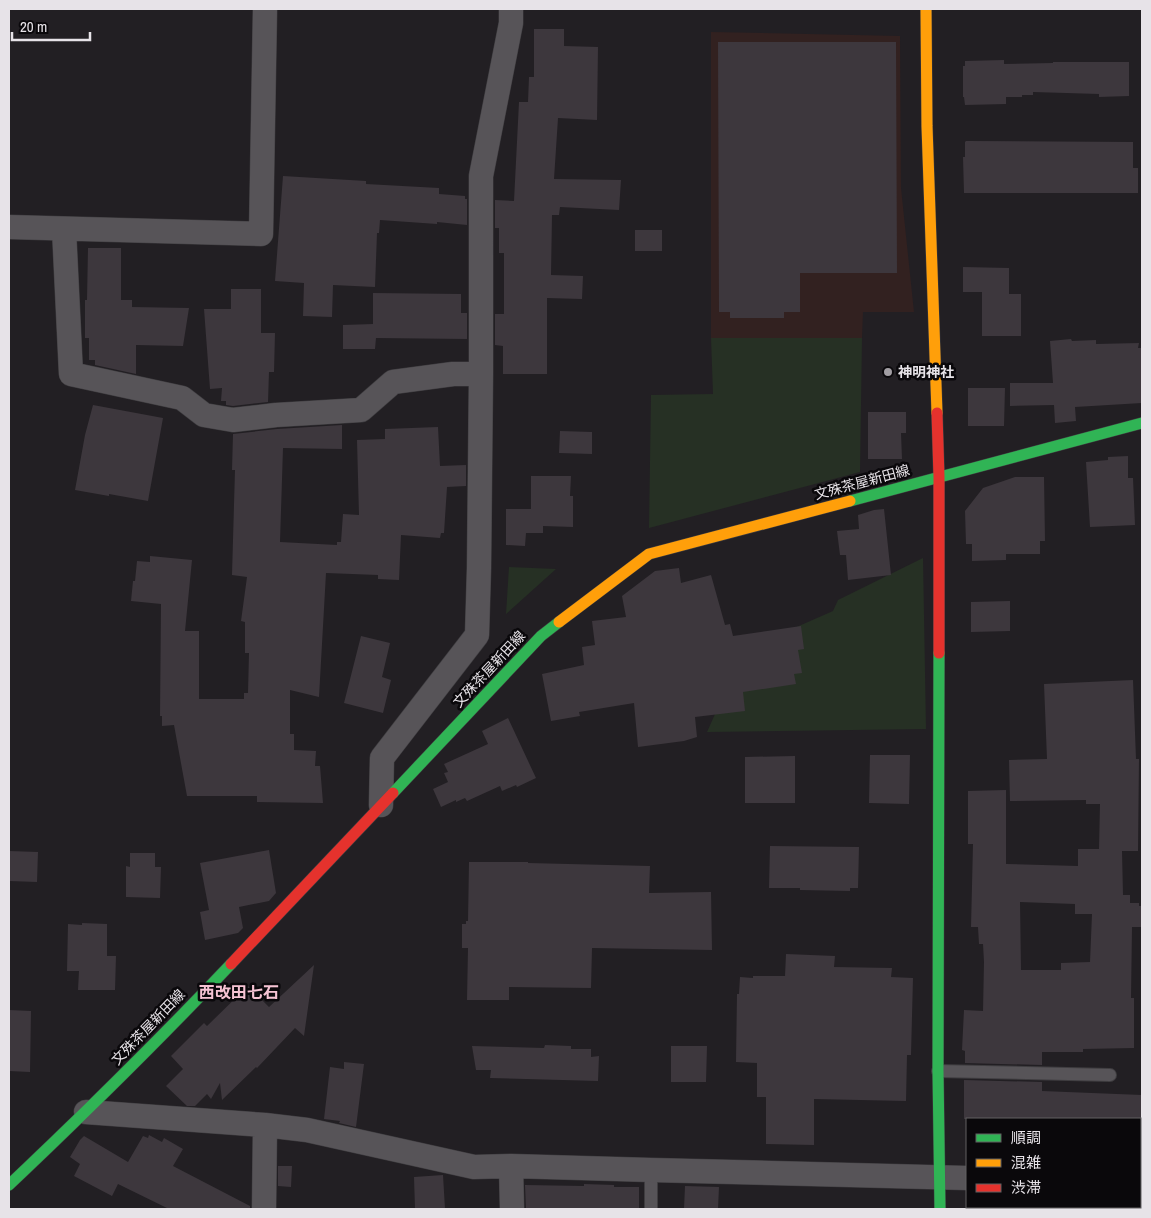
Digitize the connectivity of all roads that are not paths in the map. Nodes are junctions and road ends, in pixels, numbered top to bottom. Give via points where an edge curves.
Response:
1 (265, 9) edge
2 (511, 9) edge
3 (926, 9) edge
4 (9, 227) edge
5 (64, 229) junction
6 (481, 374) junction
7 (1142, 423) edge
8 (939, 477) junction
9 (381, 805) junction
10 (938, 1071) junction
11 (1110, 1075) dead end
12 (86, 1112) junction
13 (265, 1125) junction
14 (511, 1166) junction
15 (652, 1170) junction
16 (940, 1178) junction
17 (966, 1178) edge
18 (9, 1185) edge
19 (264, 1209) edge
20 (512, 1209) edge
21 (651, 1209) edge
22 (940, 1209) edge

1 - 5 street via 261,234
2 - 6 street via 481,176
3 - 8 main road
4 - 5 street
5 - 6 street via 71,374 182,398 204,415 233,420 362,410 393,382 453,374
6 - 9 street via 477,635 382,758
7 - 8 main road, 文殊茶屋新田線
8 - 9 main road, 文殊茶屋新田線 via 648,554 541,636
8 - 10 main road
9 - 12 main road, 文殊茶屋新田線 via 180,1018
10 - 11 lane
10 - 16 main road
12 - 13 street
12 - 18 main road, 文殊茶屋新田線
13 - 14 street via 307,1130 474,1167
13 - 19 street
14 - 15 street
14 - 20 street
15 - 16 street
15 - 21 lane
16 - 17 street
16 - 22 main road

